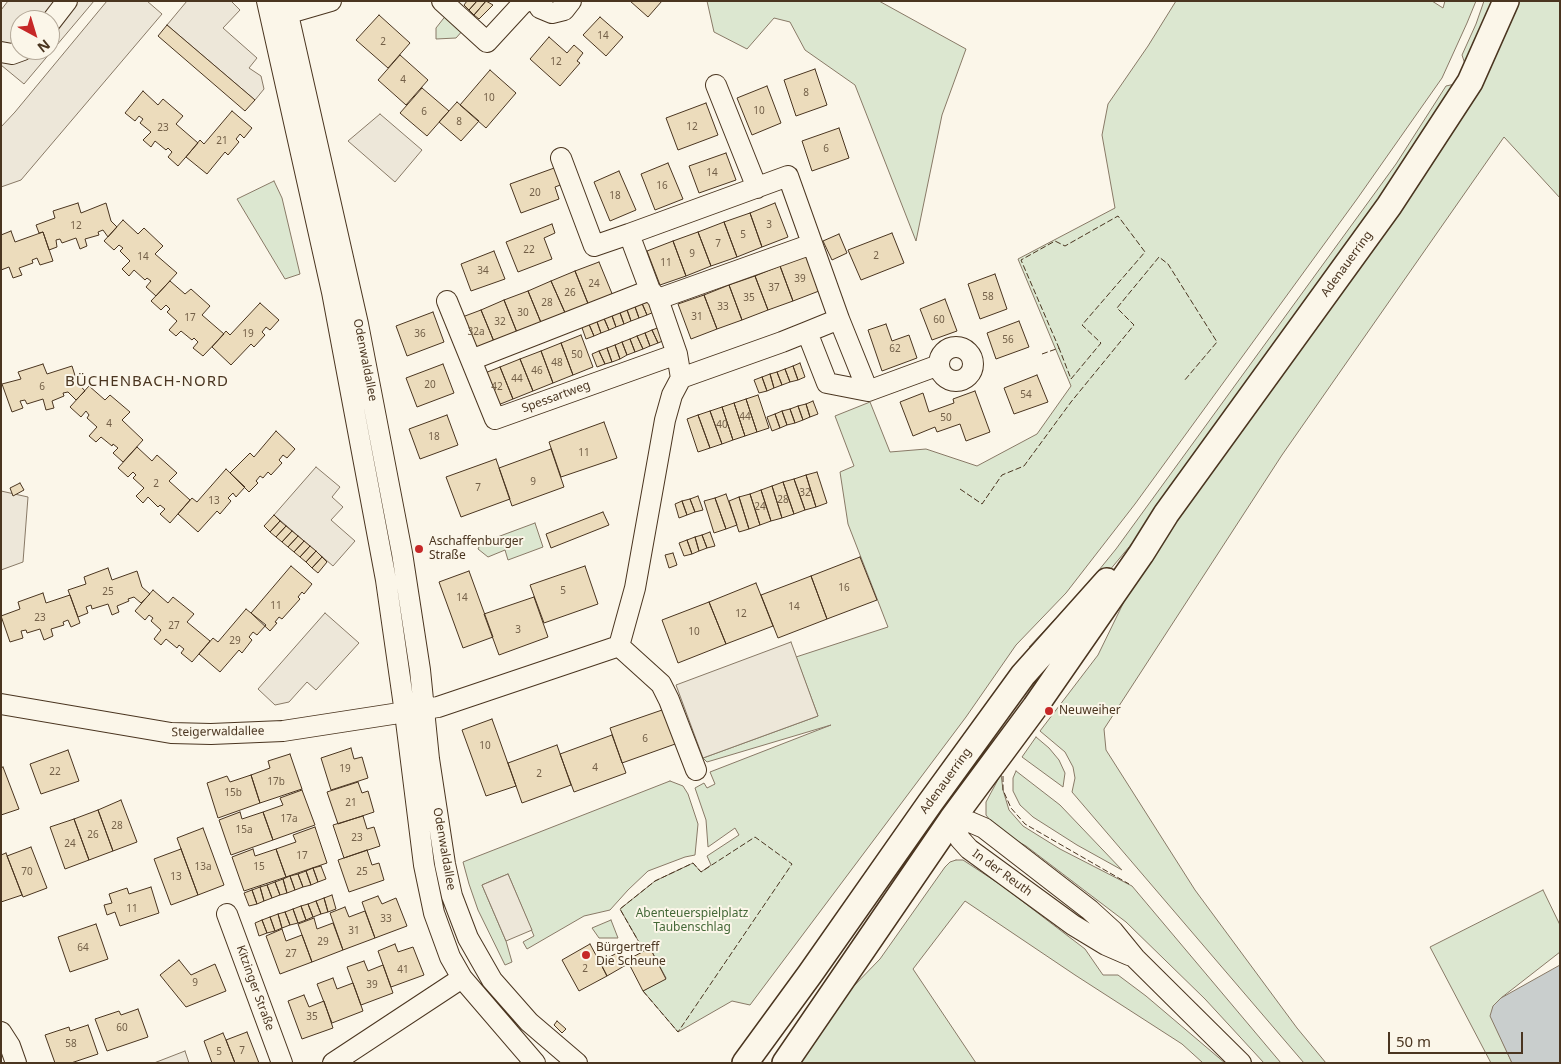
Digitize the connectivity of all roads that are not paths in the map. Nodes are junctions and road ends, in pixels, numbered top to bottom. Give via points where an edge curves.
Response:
1 (331, 1) edge
2 (442, 1) edge
3 (527, 1) edge
4 (536, 1) edge
5 (571, 1) edge
6 (1506, 1) edge
7 (278, 9) edge
8 (716, 85) dead end
9 (561, 158) dead end
10 (757, 188) junction
11 (629, 234) junction
12 (812, 244) junction
13 (654, 295) junction
14 (447, 301) dead end
15 (840, 319) junction
16 (807, 332) junction
17 (676, 354) junction
18 (471, 360) junction
19 (939, 365) dead end
20 (681, 378) junction
21 (868, 391) junction
22 (1166, 514) junction
23 (619, 646) junction
24 (1, 704) edge
25 (415, 711) junction
26 (696, 770) dead end
27 (930, 803) junction
28 (952, 819) junction
29 (227, 914) dead end
30 (462, 978) junction
31 (1, 1032) edge
32 (534, 1062) edge
33 (16, 1063) edge
34 (282, 1063) edge
35 (334, 1063) edge
36 (578, 1063) edge
37 (745, 1063) edge
38 (785, 1063) edge
39 (1241, 1063) edge

1 - 7 street
2 - 3 street via 487,42
4 - 5 street via 540,8 552,14 564,10
6 - 22 main road, Adenauerring via 1470,82 1389,206
7 - 25 street, Odenwaldallee via 358,324 402,553 420,670
8 - 10 street
9 - 11 street via 594,246
10 - 11 street
10 - 12 street via 788,176
11 - 13 street
12 - 13 street
12 - 15 street
13 - 17 street
13 - 18 street
14 - 18 street, Spessartweg
15 - 16 street
15 - 21 street
16 - 20 street
16 - 21 street via 827,383
17 - 18 street, Spessartweg via 494,419
17 - 20 street
19 - 21 street
20 - 23 street via 672,395 666,420 635,588
22 - 27 main road, Adenauerring via 1022,675
22 - 28 main road, Adenauerring via 1142,554 1035,707
23 - 25 street via 438,707
23 - 26 street via 661,684
24 - 25 street, Steigerwaldallee via 171,734 283,731
25 - 30 street, Odenwaldallee via 424,865 434,913 450,957
25 - 36 street, Odenwaldallee via 428,759 452,896 468,938 501,992 529,1022
27 - 28 main road
27 - 37 main road, Adenauerring
28 - 38 main road, Adenauerring
28 - 39 street, In der Reuth via 984,828 1090,910
29 - 34 street, Kitzinger Straße
30 - 32 street, Odenwaldallee
30 - 35 street
31 - 33 street

